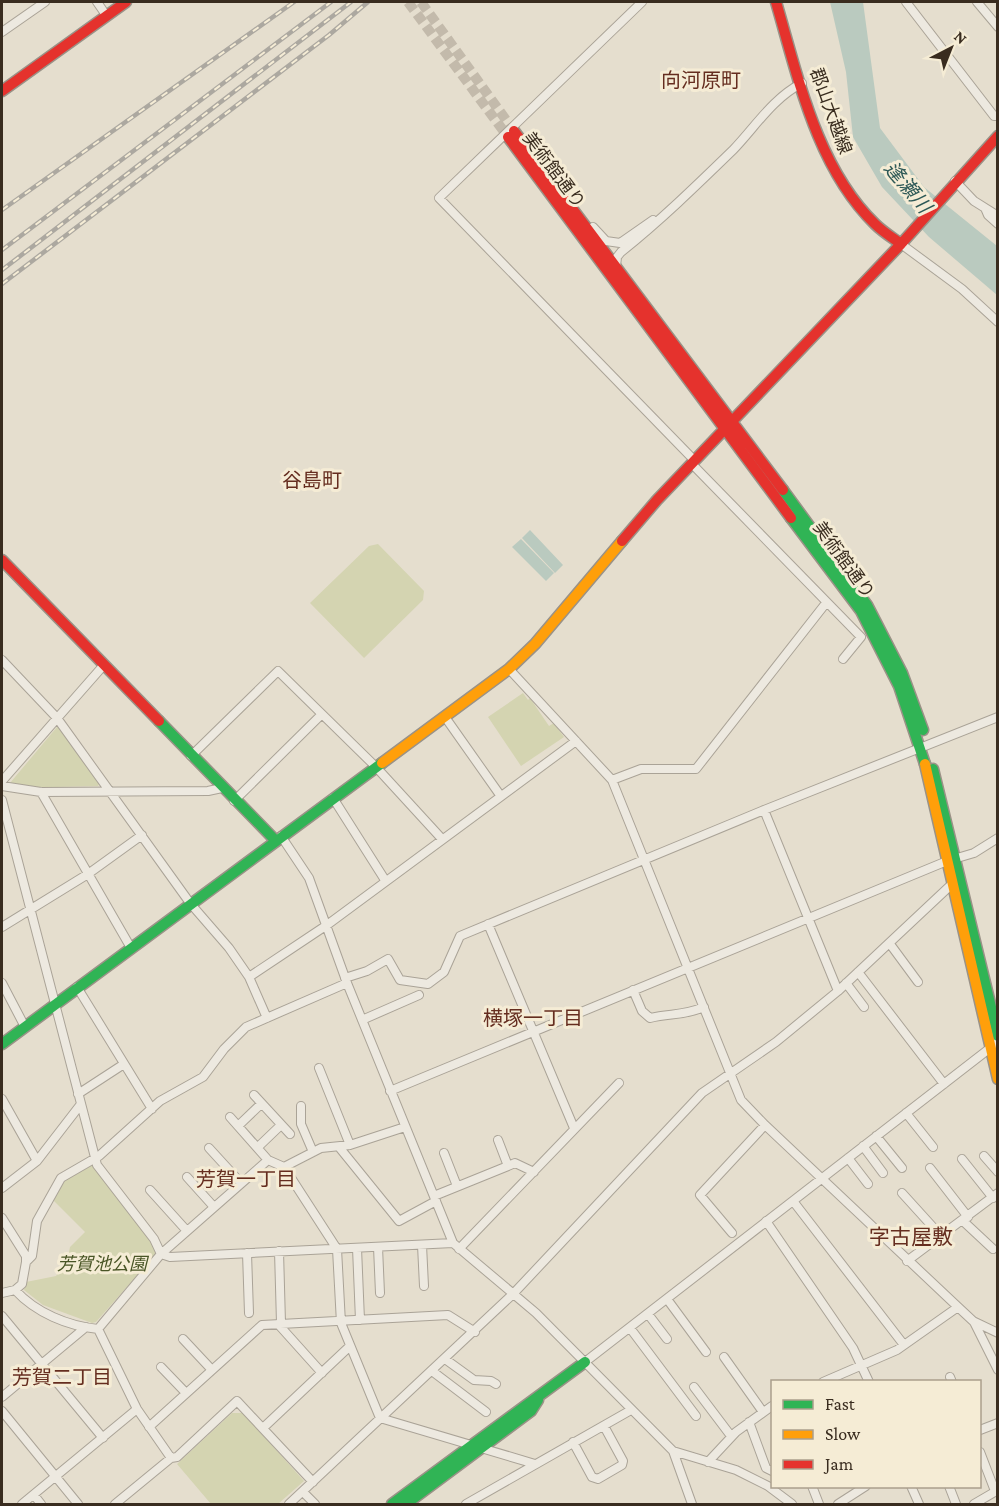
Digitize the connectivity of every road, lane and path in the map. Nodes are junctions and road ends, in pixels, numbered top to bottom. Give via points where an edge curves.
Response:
1 (45, 2) edge
2 (97, 2) edge
3 (126, 2) edge
4 (642, 2) edge
5 (776, 2) edge
6 (906, 2) edge
7 (978, 2) edge
8 (106, 15) junction
9 (998, 27) edge
10 (2, 33) edge
11 (802, 83) junction
12 (2, 91) edge
13 (998, 116) edge
14 (998, 136) edge
15 (953, 183) junction
16 (564, 198) junction
17 (985, 207) junction
18 (662, 215) junction
19 (998, 216) edge
20 (998, 224) edge
21 (903, 242) junction
22 (616, 267) junction
23 (998, 322) edge
24 (730, 426) junction
25 (693, 462) junction
26 (2, 560) edge
27 (826, 603) junction
28 (843, 659) dead end
29 (2, 660) edge
30 (104, 666) junction
31 (509, 669) junction
32 (321, 715) junction
33 (445, 717) junction
34 (998, 717) edge
35 (57, 718) junction
36 (576, 741) junction
37 (924, 746) junction
38 (191, 756) junction
39 (376, 767) junction
40 (612, 780) junction
41 (2, 781) edge
42 (2, 786) edge
43 (222, 788) junction
44 (112, 791) junction
45 (41, 792) junction
46 (500, 795) junction
47 (333, 798) junction
48 (2, 800) edge
49 (234, 801) junction
50 (764, 810) junction
51 (142, 835) junction
52 (278, 838) junction
53 (998, 838) edge
54 (442, 839) junction
55 (951, 859) junction
56 (643, 861) junction
57 (88, 874) junction
58 (385, 880) junction
59 (952, 884) junction
60 (190, 903) junction
61 (29, 910) junction
62 (807, 919) junction
63 (488, 924) junction
64 (327, 925) junction
65 (2, 927) edge
66 (890, 944) junction
67 (130, 948) junction
68 (689, 967) junction
69 (858, 972) junction
70 (249, 977) junction
71 (346, 981) junction
72 (918, 982) dead end
73 (2, 983) edge
74 (846, 983) junction
75 (77, 987) junction
76 (633, 990) junction
77 (838, 991) junction
78 (420, 995) dead end
79 (55, 1004) junction
80 (704, 1007) junction
81 (864, 1007) dead end
82 (267, 1018) junction
83 (362, 1020) junction
84 (25, 1027) junction
85 (534, 1032) junction
86 (998, 1036) edge
87 (2, 1044) edge
88 (994, 1044) edge
89 (124, 1064) junction
90 (318, 1068) dead end
91 (730, 1073) junction
92 (998, 1078) edge
93 (619, 1083) dead end
94 (944, 1084) junction
95 (390, 1091) junction
96 (78, 1094) junction
97 (254, 1095) dead end
98 (2, 1099) edge
99 (81, 1104) junction
100 (261, 1104) junction
101 (301, 1106) dead end
102 (152, 1109) junction
103 (906, 1113) junction
104 (230, 1117) dead end
105 (281, 1125) junction
106 (765, 1125) junction
107 (238, 1126) junction
108 (405, 1127) junction
109 (574, 1128) junction
110 (290, 1134) dead end
111 (876, 1136) junction
112 (498, 1140) dead end
113 (350, 1145) junction
114 (863, 1146) junction
115 (258, 1147) junction
116 (339, 1147) junction
117 (209, 1148) dead end
118 (933, 1148) dead end
119 (313, 1152) junction
120 (444, 1153) dead end
121 (984, 1156) dead end
122 (95, 1158) junction
123 (848, 1158) junction
124 (962, 1159) dead end
125 (268, 1160) junction
126 (37, 1161) junction
127 (508, 1166) junction
128 (285, 1167) junction
129 (902, 1168) dead end
130 (930, 1168) dead end
131 (534, 1172) junction
132 (998, 1172) edge
133 (883, 1173) dead end
134 (187, 1177) dead end
135 (822, 1178) junction
136 (241, 1183) junction
137 (868, 1184) dead end
138 (457, 1186) junction
139 (2, 1188) edge
140 (150, 1190) dead end
141 (902, 1193) dead end
142 (995, 1196) edge
143 (435, 1199) junction
144 (793, 1201) junction
145 (214, 1207) junction
146 (2, 1218) edge
147 (966, 1219) junction
148 (766, 1221) junction
149 (188, 1231) junction
150 (732, 1233) dead end
151 (941, 1236) junction
152 (422, 1245) junction
153 (456, 1246) junction
154 (378, 1247) junction
155 (357, 1248) junction
156 (337, 1249) junction
157 (993, 1249) dead end
158 (279, 1251) junction
159 (247, 1253) junction
160 (161, 1254) junction
161 (907, 1261) junction
162 (27, 1262) junction
163 (424, 1286) dead end
164 (15, 1290) junction
165 (2, 1293) edge
166 (380, 1293) dead end
167 (513, 1294) junction
168 (667, 1299) junction
169 (958, 1307) junction
170 (249, 1313) dead end
171 (648, 1314) junction
172 (2, 1316) edge
173 (360, 1320) junction
174 (340, 1321) junction
175 (973, 1321) junction
176 (279, 1324) junction
177 (86, 1327) junction
178 (630, 1328) junction
179 (98, 1329) junction
180 (475, 1332) junction
181 (996, 1334) edge
182 (183, 1339) dead end
183 (667, 1339) dead end
184 (904, 1345) junction
185 (350, 1346) junction
186 (706, 1352) dead end
187 (724, 1357) dead end
188 (445, 1359) junction
189 (585, 1362) junction
190 (41, 1364) junction
191 (862, 1365) junction
192 (161, 1367) dead end
193 (212, 1370) junction
194 (998, 1370) edge
195 (432, 1371) junction
196 (322, 1372) junction
197 (829, 1380) edge
198 (868, 1380) edge
199 (496, 1384) dead end
200 (694, 1387) dead end
201 (186, 1394) junction
202 (2, 1397) edge
203 (771, 1407) edge
204 (137, 1409) junction
205 (631, 1410) junction
206 (2, 1411) edge
207 (486, 1412) dead end
208 (763, 1412) junction
209 (696, 1416) dead end
210 (380, 1418) junction
211 (749, 1422) junction
212 (998, 1423) edge
213 (604, 1426) junction
214 (149, 1427) junction
215 (263, 1428) junction
216 (981, 1430) edge
217 (731, 1436) junction
218 (103, 1438) junction
219 (573, 1442) junction
220 (475, 1447) junction
221 (673, 1452) junction
222 (981, 1454) edge
223 (171, 1458) junction
224 (708, 1462) junction
225 (535, 1464) junction
226 (771, 1471) edge
227 (56, 1478) junction
228 (313, 1482) junction
229 (813, 1488) edge
230 (912, 1488) edge
231 (950, 1488) edge
232 (851, 1490) edge
233 (996, 1491) edge
234 (303, 1492) junction
235 (33, 1495) junction
236 (22, 1504) edge
237 (41, 1504) edge
238 (78, 1504) edge
239 (115, 1504) edge
240 (289, 1504) edge
241 (315, 1504) edge
242 (392, 1504) edge
243 (406, 1504) edge
244 (466, 1504) edge
245 (692, 1504) edge
246 (792, 1504) edge
247 (819, 1504) edge
248 (838, 1504) edge
249 (919, 1504) edge
250 (956, 1504) edge
251 (974, 1504) edge

1 - 10 street
2 - 8 street
3 - 8 street
4 - 25 street via 439,198
5 - 11 street, 郡山大越線
6 - 13 street via 994,116
7 - 9 street
8 - 12 street
11 - 18 street via 774,102 737,145
11 - 21 street, 郡山大越線 via 836,172 883,232
14 - 15 street
15 - 17 street
15 - 21 street
16 - 18 street via 609,243 624,241
16 - 22 street, 美術館通り
16 - 24 street, 美術館通り via 511,134
17 - 19 street
17 - 20 street
18 - 22 street via 619,254
21 - 23 street
21 - 24 street
22 - 24 street, 美術館通り
24 - 25 street
24 - 37 street, 美術館通り via 861,611 889,663
25 - 27 street
25 - 31 street
26 - 30 street
27 - 28 street via 861,637
27 - 40 street via 696,769 641,769
29 - 35 street
30 - 35 street
30 - 38 street
31 - 33 street
31 - 36 street
32 - 38 street via 278,671
32 - 39 street
32 - 49 street
33 - 39 street
33 - 46 street
34 - 37 street
35 - 41 street
35 - 44 street
36 - 40 street
36 - 46 street
37 - 50 street
37 - 55 street, 美術館通り
38 - 43 street
39 - 47 street
39 - 54 street
40 - 56 street
42 - 45 street
43 - 44 street
43 - 49 street
44 - 45 street
44 - 51 street
45 - 57 street
46 - 54 street
47 - 52 street
47 - 58 street
48 - 61 street
49 - 52 street
50 - 56 street
50 - 62 street
51 - 57 street
51 - 60 street
52 - 60 street
52 - 64 street via 309,878
53 - 55 street via 974,853
54 - 58 street
55 - 59 street, 美術館通り
55 - 62 street
55 - 86 street, 美術館通り
56 - 63 street
56 - 68 street
57 - 61 street
57 - 67 street
58 - 64 street
59 - 66 street
59 - 88 street, 美術館通り
60 - 67 street
60 - 70 street
61 - 65 street
61 - 79 street
62 - 68 street
62 - 77 street
63 - 71 street via 460,936 444,972 428,984 400,980 388,959
63 - 85 street
64 - 70 street
64 - 71 street
66 - 69 street
66 - 72 street
67 - 75 street
68 - 76 street
68 - 80 street
69 - 74 street
69 - 94 street
70 - 82 street
71 - 82 street
71 - 83 street
73 - 84 street
74 - 77 street
74 - 81 street
75 - 79 street
75 - 89 street
76 - 80 street via 642,1011 650,1018 662,1013 683,1015
76 - 85 street
77 - 91 street via 776,1042
78 - 83 street
79 - 84 street
79 - 96 street
80 - 91 street
82 - 102 street via 246,1027 203,1077 170,1094
83 - 95 street
84 - 87 street
85 - 95 street
85 - 109 street
88 - 92 street, 美術館通り
88 - 94 street
89 - 96 street
89 - 102 street
90 - 113 street
91 - 106 street via 741,1100
91 - 167 street via 702,1093
93 - 109 street
94 - 103 street
95 - 108 street
96 - 99 street
97 - 100 street
98 - 126 street
99 - 122 street
99 - 126 street
100 - 105 street
100 - 107 street
101 - 119 street via 301,1124
102 - 122 street
103 - 111 street
103 - 118 street
104 - 107 street
105 - 110 street
105 - 115 street
106 - 135 street
106 - 150 street via 700,1195
107 - 115 street
108 - 113 street
108 - 143 street
109 - 131 street
111 - 114 street
111 - 129 street
112 - 127 street
113 - 116 street
114 - 123 street
114 - 133 street
115 - 125 street
116 - 119 street
116 - 143 street via 399,1221
117 - 136 street
119 - 128 street
120 - 138 street
121 - 132 street
122 - 160 street
122 - 162 street via 57,1183 38,1221 32,1256
123 - 135 street
123 - 137 street
124 - 142 street
125 - 128 street
125 - 136 street
126 - 139 street
127 - 131 street via 515,1163
127 - 138 street
128 - 156 street
130 - 147 street
131 - 153 street
134 - 145 street
135 - 144 street
135 - 161 street
136 - 145 street
138 - 143 street
140 - 149 street
141 - 151 street
142 - 147 street
143 - 153 street
144 - 148 street
144 - 184 street
145 - 149 street
146 - 162 street
147 - 151 street
147 - 157 street
148 - 168 street
148 - 191 street
149 - 160 street
151 - 161 street
152 - 153 street
152 - 154 street
152 - 163 street
153 - 167 street
154 - 155 street
154 - 166 street
155 - 156 street
155 - 173 street
156 - 158 street
156 - 174 street
158 - 159 street
158 - 176 street
159 - 160 street via 170,1257
159 - 170 street
160 - 179 street
161 - 169 street
162 - 164 street via 22,1284
164 - 165 street
164 - 177 street via 40,1311
167 - 180 street
167 - 189 street
168 - 171 street
168 - 186 street
169 - 175 street
169 - 184 street
171 - 178 street
171 - 183 street
172 - 190 street
173 - 174 street
173 - 180 street via 448,1315
174 - 176 street
174 - 185 street
175 - 181 street
175 - 194 street
176 - 193 street via 262,1325
176 - 196 street
177 - 179 street
177 - 190 street
178 - 189 street
178 - 209 street
179 - 204 street
180 - 188 street
182 - 193 street
184 - 191 street
185 - 196 street
185 - 210 street
187 - 208 street
188 - 195 street
188 - 199 street via 474,1380
189 - 205 street
189 - 220 street
190 - 202 street
190 - 218 street
191 - 197 street
191 - 198 street
192 - 201 street
193 - 201 street
195 - 207 street
195 - 210 street
196 - 215 street
200 - 217 street
201 - 214 street
203 - 208 street
204 - 214 street
204 - 218 street
205 - 213 street
205 - 221 street
206 - 227 street
208 - 211 street
210 - 220 street
210 - 228 street
211 - 217 street
211 - 226 street via 766,1468
212 - 216 street
213 - 219 street
213 - 219 street via 623,1461 598,1479 592,1477
214 - 223 street
215 - 223 street via 237,1401 177,1457
215 - 228 street
217 - 224 street
218 - 227 street
219 - 225 street
220 - 225 street
220 - 242 street
220 - 243 street
221 - 224 street
221 - 245 street
222 - 233 street
223 - 239 street
224 - 246 street via 755,1478
225 - 244 street
227 - 235 street
227 - 238 street
228 - 234 street
229 - 247 street
230 - 249 street
231 - 250 street
232 - 248 street
233 - 251 street
234 - 240 street
234 - 241 street
235 - 236 street
235 - 237 street

